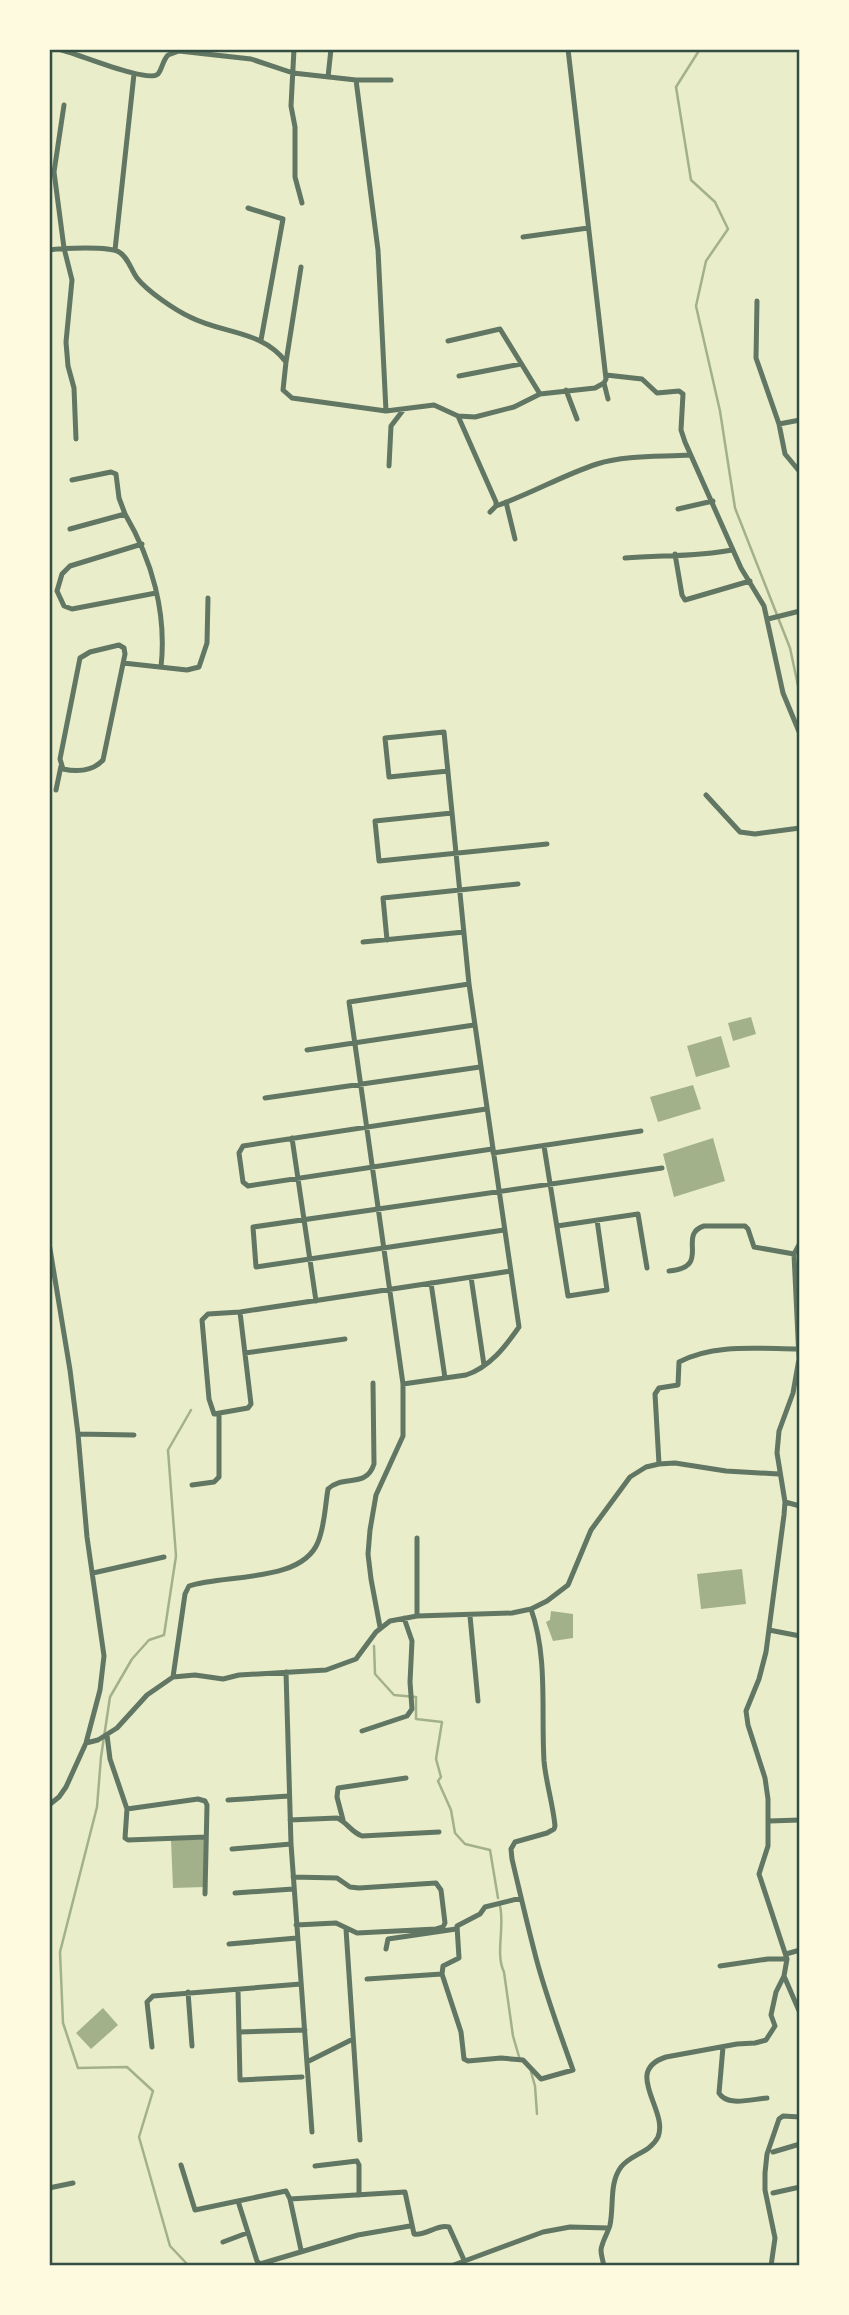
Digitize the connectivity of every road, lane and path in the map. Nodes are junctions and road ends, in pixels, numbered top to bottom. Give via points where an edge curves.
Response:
1 (58, 49) edge
2 (294, 49) edge
3 (331, 49) edge
4 (568, 49) edge
5 (293, 73) junction
6 (134, 74) junction
7 (328, 77) junction
8 (356, 80) junction
9 (391, 80) dead end
10 (64, 105) dead end
11 (302, 203) dead end
12 (248, 208) dead end
13 (587, 228) junction
14 (523, 237) dead end
15 (64, 248) junction
16 (49, 250) edge
17 (115, 250) junction
18 (302, 267) dead end
19 (757, 301) dead end
20 (261, 340) junction
21 (448, 341) dead end
22 (286, 362) junction
23 (522, 364) junction
24 (606, 374) junction
25 (458, 376) dead end
26 (604, 383) junction
27 (566, 390) junction
28 (540, 394) junction
29 (608, 399) dead end
30 (404, 409) junction
31 (386, 411) junction
32 (458, 416) junction
33 (577, 419) dead end
34 (800, 420) edge
35 (779, 424) junction
36 (76, 439) dead end
37 (690, 455) junction
38 (389, 466) dead end
39 (800, 472) edge
40 (72, 480) dead end
41 (713, 501) junction
42 (506, 502) junction
43 (496, 506) junction
44 (678, 509) dead end
45 (490, 512) dead end
46 (125, 514) junction
47 (70, 529) dead end
48 (515, 540) dead end
49 (142, 544) junction
50 (732, 550) junction
51 (676, 554) junction
52 (625, 558) dead end
53 (750, 581) junction
54 (49, 591) edge
55 (57, 591) junction
56 (156, 593) junction
57 (208, 598) dead end
58 (800, 611) edge
59 (768, 619) junction
60 (124, 663) junction
61 (161, 667) junction
62 (800, 734) edge
63 (61, 766) junction
64 (448, 771) junction
65 (56, 790) dead end
66 (706, 795) dead end
67 (452, 813) junction
68 (800, 828) edge
69 (547, 844) dead end
70 (456, 853) junction
71 (517, 884) dead end
72 (460, 890) junction
73 (464, 932) junction
74 (387, 940) junction
75 (363, 942) dead end
76 (470, 984) junction
77 (474, 1025) junction
78 (355, 1043) junction
79 (307, 1050) dead end
80 (480, 1067) junction
81 (360, 1084) junction
82 (265, 1098) dead end
83 (486, 1109) junction
84 (366, 1127) junction
85 (641, 1131) dead end
86 (292, 1138) junction
87 (544, 1146) junction
88 (492, 1151) junction
89 (372, 1166) junction
90 (662, 1168) dead end
91 (298, 1178) junction
92 (551, 1185) junction
93 (498, 1190) junction
94 (378, 1208) junction
95 (305, 1219) junction
96 (597, 1220) junction
97 (557, 1226) junction
98 (505, 1230) junction
99 (49, 1243) edge
100 (800, 1243) edge
101 (383, 1248) junction
102 (794, 1254) junction
103 (311, 1259) junction
104 (647, 1268) dead end
105 (511, 1271) junction
106 (669, 1271) dead end
107 (471, 1277) junction
108 (431, 1283) junction
109 (390, 1290) junction
110 (316, 1301) junction
111 (240, 1312) junction
112 (345, 1339) dead end
113 (799, 1349) edge
114 (245, 1353) junction
115 (484, 1365) junction
116 (445, 1378) junction
117 (373, 1383) dead end
118 (403, 1384) junction
119 (219, 1415) junction
120 (78, 1434) junction
121 (134, 1435) dead end
122 (659, 1464) junction
123 (779, 1474) junction
124 (192, 1485) dead end
125 (785, 1502) junction
126 (800, 1506) edge
127 (418, 1538) dead end
128 (164, 1557) dead end
129 (93, 1573) junction
130 (531, 1609) junction
131 (417, 1616) junction
132 (470, 1616) junction
133 (404, 1618) junction
134 (380, 1627) junction
135 (769, 1630) junction
136 (800, 1636) edge
137 (286, 1672) junction
138 (173, 1677) junction
139 (478, 1701) dead end
140 (362, 1731) dead end
141 (106, 1735) junction
142 (86, 1743) junction
143 (406, 1778) dead end
144 (289, 1797) junction
145 (229, 1800) dead end
146 (49, 1805) edge
147 (127, 1809) junction
148 (290, 1820) junction
149 (800, 1820) edge
150 (343, 1821) junction
151 (769, 1821) junction
152 (439, 1832) dead end
153 (206, 1837) junction
154 (291, 1844) junction
155 (232, 1849) dead end
156 (293, 1877) junction
157 (293, 1889) junction
158 (235, 1893) dead end
159 (205, 1894) dead end
160 (522, 1898) junction
161 (296, 1925) junction
162 (346, 1929) junction
163 (456, 1929) junction
164 (297, 1938) junction
165 (229, 1944) dead end
166 (386, 1949) dead end
167 (800, 1950) edge
168 (786, 1956) junction
169 (720, 1966) dead end
170 (443, 1974) junction
171 (784, 1976) junction
172 (367, 1979) dead end
173 (301, 1984) junction
174 (238, 1990) junction
175 (188, 1992) junction
176 (800, 2012) edge
177 (305, 2030) junction
178 (239, 2032) junction
179 (354, 2039) junction
180 (192, 2046) dead end
181 (152, 2047) dead end
182 (723, 2047) junction
183 (307, 2062) junction
184 (302, 2077) dead end
185 (766, 2098) dead end
186 (800, 2117) edge
187 (312, 2132) dead end
188 (360, 2140) dead end
189 (800, 2144) edge
190 (774, 2152) dead end
191 (181, 2165) dead end
192 (315, 2166) dead end
193 (73, 2183) dead end
194 (800, 2186) edge
195 (49, 2188) edge
196 (773, 2193) dead end
197 (359, 2195) junction
198 (290, 2199) junction
199 (239, 2201) junction
200 (410, 2226) junction
201 (609, 2228) junction
202 (247, 2233) junction
203 (223, 2242) dead end
204 (301, 2250) junction
205 (464, 2260) junction
206 (451, 2266) edge
207 (604, 2266) edge
208 (771, 2266) edge

1 - 6 street
2 - 5 street
3 - 7 street
4 - 13 street
5 - 6 street via 251,60 179,51 167,55 154,76
5 - 7 street
5 - 11 street via 295,177
6 - 17 street
7 - 8 street
8 - 9 street
8 - 31 street via 378,250
10 - 15 street via 54,172
12 - 20 street via 283,219
13 - 14 street
13 - 24 street
15 - 16 street
15 - 17 street
15 - 36 street via 72,280 66,342
17 - 20 street via 140,281 186,316
18 - 22 street
19 - 35 street via 756,358
20 - 22 street
21 - 23 street via 500,329
22 - 31 street via 283,386 288,396
23 - 25 street
23 - 28 street
24 - 26 street
24 - 37 street via 642,379 657,393 681,393 681,430
26 - 27 street
26 - 29 street
27 - 28 street
27 - 33 street
28 - 32 street via 495,414
30 - 31 street
30 - 32 street via 434,405
30 - 38 street via 391,426
32 - 43 street
34 - 35 street
35 - 39 street via 785,454
37 - 41 street
37 - 42 street via 608,461
40 - 46 street via 116,474
41 - 44 street
41 - 50 street
42 - 43 street
42 - 48 street
43 - 45 street
46 - 47 street
46 - 49 street
49 - 55 street via 70,566
49 - 56 street
50 - 51 street
50 - 53 street
51 - 52 street
51 - 53 street via 685,600
53 - 59 street
54 - 55 street
55 - 56 street via 64,606 72,609
56 - 61 street via 163,631
57 - 61 street via 207,643 199,667
58 - 59 street
59 - 62 street via 783,693
60 - 61 street
60 - 63 street via 103,760 88,770
60 - 63 street via 125,651 119,645 80,659
63 - 65 street
64 - 64 street via 389,777 385,738 444,732
64 - 67 street
66 - 68 street via 740,832
67 - 70 street
67 - 70 street via 375,821 379,861
69 - 70 street
70 - 72 street
71 - 72 street
72 - 73 street
72 - 74 street via 383,898
73 - 74 street
73 - 76 street
74 - 75 street
76 - 77 street
76 - 78 street via 349,1002
77 - 78 street
77 - 80 street
78 - 79 street
78 - 81 street
80 - 81 street
80 - 83 street
81 - 82 street
81 - 84 street
83 - 84 street
83 - 88 street
84 - 86 street
84 - 89 street
85 - 87 street
86 - 91 street
86 - 91 street via 241,1147 243,1182 248,1186
87 - 88 street
87 - 92 street
88 - 89 street
88 - 93 street
89 - 91 street
89 - 94 street
90 - 92 street
91 - 95 street
92 - 93 street
92 - 97 street
93 - 94 street
93 - 98 street
94 - 95 street
94 - 101 street
95 - 103 street
95 - 103 street via 253,1227 256,1267
96 - 97 street
96 - 97 street via 607,1290 568,1296
96 - 104 street via 638,1214
98 - 101 street
98 - 105 street
99 - 120 street
100 - 102 street
101 - 103 street
101 - 109 street
102 - 106 street via 754,1248 745,1226 704,1226 694,1233 690,1265
102 - 113 street
103 - 110 street
105 - 107 street
105 - 115 street via 519,1327 501,1353
107 - 108 street
107 - 115 street
108 - 109 street
108 - 116 street
109 - 110 street
109 - 118 street
110 - 111 street
111 - 114 street
111 - 119 street via 208,1314 202,1320 210,1408
112 - 114 street
113 - 122 street via 729,1349 680,1362 678,1385 659,1388 655,1394
113 - 123 street via 793,1393 778,1441
114 - 119 street via 251,1404
115 - 116 street via 466,1376
116 - 118 street
117 - 138 street via 371,1474 328,1489 323,1530 303,1563 189,1586
118 - 134 street via 403,1436 376,1495 370,1530 368,1554
119 - 124 street via 219,1477
120 - 121 street
120 - 129 street
122 - 123 street
122 - 130 street via 630,1477 591,1530 568,1585
123 - 125 street
125 - 126 street
125 - 135 street
127 - 131 street
128 - 129 street
129 - 142 street via 104,1656
130 - 132 street
130 - 160 street via 541,1649 546,1784 555,1825 551,1831 512,1844
131 - 132 street
131 - 133 street
132 - 139 street
133 - 134 street
133 - 140 street via 412,1641 412,1709 407,1716
134 - 137 street via 349,1664
135 - 136 street
135 - 151 street via 759,1679 746,1711 765,1778
137 - 138 street via 223,1679
137 - 144 street
138 - 141 street
141 - 142 street
141 - 147 street
142 - 146 street via 63,1792
143 - 150 street via 338,1788
144 - 145 street
144 - 148 street
147 - 153 street via 124,1834 128,1840
147 - 153 street via 204,1800
148 - 150 street
148 - 154 street
149 - 151 street
150 - 152 street via 362,1836
151 - 168 street via 768,1846 759,1874
153 - 159 street
154 - 155 street
154 - 156 street
156 - 157 street
156 - 162 street via 337,1878 353,1888 436,1883 441,1887 442,1928 356,1933
157 - 158 street
157 - 161 street
160 - 163 street via 485,1907
160 - 170 street via 545,1989 573,2070 541,2079 520,2060 464,2059 461,2032
161 - 162 street via 336,1923
161 - 164 street
162 - 179 street
163 - 166 street via 388,1939
163 - 170 street via 459,1958 443,1966
164 - 165 street
164 - 173 street
167 - 168 street
168 - 169 street
168 - 171 street
170 - 172 street
171 - 176 street
171 - 182 street via 771,2015 772,2034 755,2043
173 - 174 street
173 - 177 street
174 - 175 street
174 - 178 street
175 - 180 street
175 - 181 street via 149,1997
177 - 178 street
177 - 183 street
178 - 184 street via 240,2080
179 - 183 street
179 - 188 street
182 - 185 street via 721,2098
182 - 201 street via 666,2057 648,2068 659,2131 652,2145 618,2171
183 - 187 street
186 - 208 street via 779,2119 767,2154 765,2190 775,2238
189 - 190 street
191 - 199 street via 195,2210
192 - 197 street via 357,2161
193 - 195 street
194 - 196 street
197 - 198 street
197 - 200 street via 405,2192
198 - 199 street via 283,2190
198 - 204 street
199 - 202 street
200 - 204 street
200 - 205 street via 416,2236 449,2227
201 - 205 street via 543,2232
201 - 207 street via 601,2250
202 - 203 street
202 - 204 street via 260,2264
205 - 206 street

